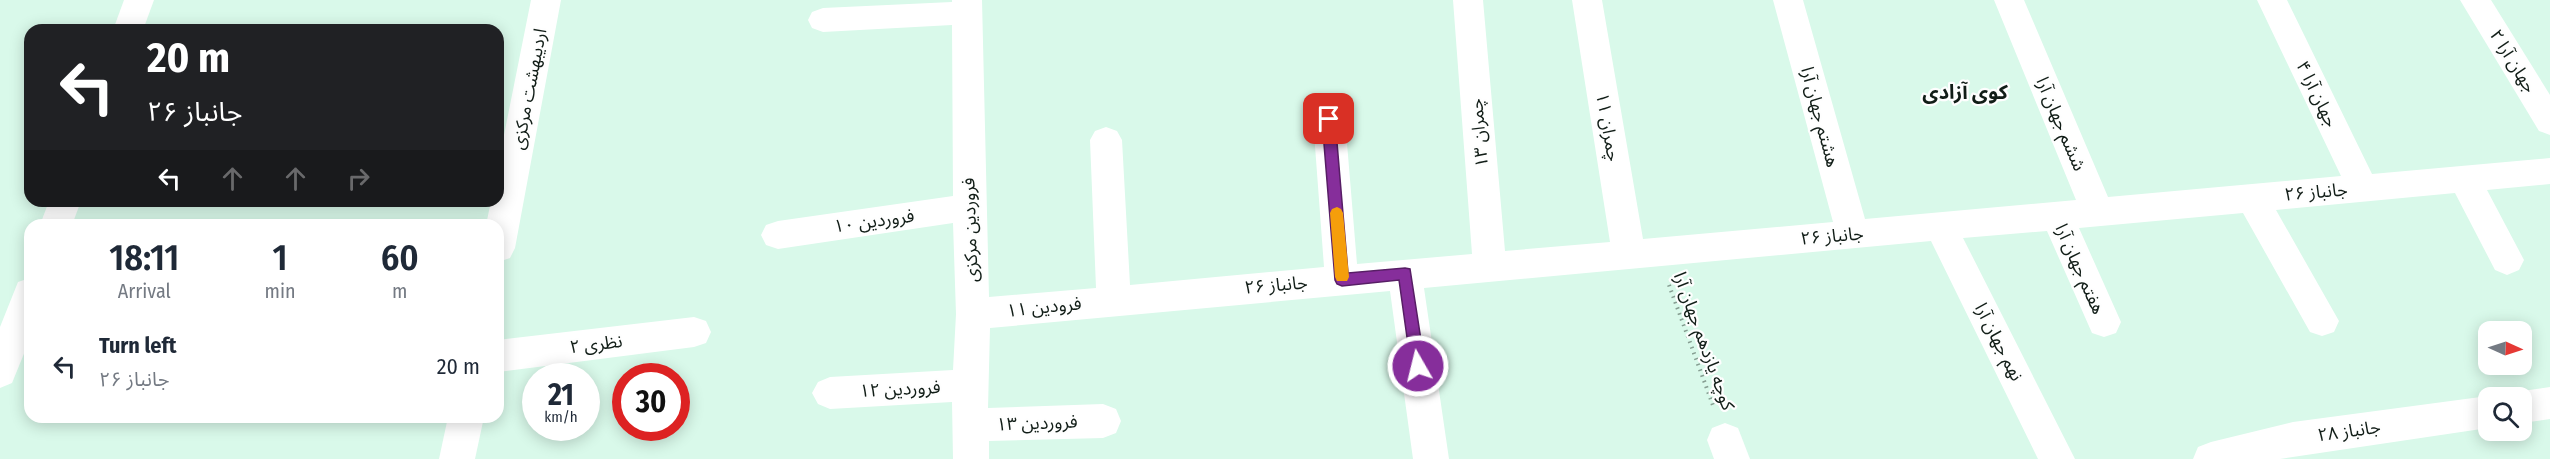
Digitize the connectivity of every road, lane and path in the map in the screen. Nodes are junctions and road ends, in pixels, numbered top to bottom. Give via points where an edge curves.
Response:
1 (139, 0) edge
2 (546, 0) edge
3 (1467, 0) edge
4 (1587, 0) edge
5 (1788, 0) edge
6 (2009, 0) edge
7 (2272, 0) edge
8 (2475, 0) edge
9 (967, 6) edge
10 (823, 20) dead end
11 (130, 24) edge
12 (1329, 119) dead end
13 (2550, 122) edge
14 (1106, 140) dead end
15 (2550, 171) edge
16 (2464, 178) junction
17 (2363, 188) junction
18 (2252, 198) junction
19 (969, 207) junction
20 (2097, 212) junction
21 (2057, 215) junction
22 (504, 219) edge
23 (1940, 226) junction
24 (1853, 234) junction
25 (778, 235) dead end
26 (1643, 253) junction
27 (2507, 260) dead end
28 (1490, 266) junction
29 (1405, 274) junction
30 (1342, 280) junction
31 (1114, 300) junction
32 (24, 309) edge
33 (973, 314) junction
34 (2322, 321) dead end
35 (2104, 322) dead end
36 (694, 332) dead end
37 (504, 355) edge
38 (0, 372) edge
39 (970, 385) junction
40 (830, 393) dead end
41 (2550, 403) edge
42 (2532, 406) edge
43 (2478, 412) edge
44 (1103, 421) dead end
45 (464, 423) edge
46 (971, 442) edge
47 (1729, 449) edge
48 (458, 459) edge
49 (1431, 459) edge
50 (2057, 459) edge
51 (2211, 459) edge

1 - 11 street
2 - 22 street, اردیبهشت مرکزی
3 - 28 street, ۱۳ چمران
4 - 26 street, ۱۱ چمران
5 - 24 street, هشتم جهان آرا
6 - 20 street, ششم جهان آرا
7 - 17 street, ۴ جهان آرا
8 - 13 street, ۲ جهان آرا
9 - 10 street
9 - 19 street, فروردین مرکزی
12 - 30 street
14 - 31 street
15 - 16 street, جانباز ۲۶
16 - 17 street, جانباز ۲۶
16 - 27 street
17 - 18 street, جانباز ۲۶
18 - 20 street, جانباز ۲۶
18 - 34 street
19 - 25 street, فروردین ۱۰
19 - 33 street, فروردین مرکزی
20 - 21 street, جانباز ۲۶
21 - 23 street, جانباز ۲۶
21 - 35 street, هفتم جهان آرا
23 - 24 street, جانباز ۲۶
23 - 50 street, نهم جهان آرا
24 - 26 street, جانباز ۲۶
26 - 28 street, جانباز ۲۶
26 - 47 path, کوچه یازدهم جهان آرا
28 - 29 street, جانباز ۲۶
29 - 30 street, جانباز ۲۶
29 - 49 street
30 - 31 street, جانباز ۲۶
31 - 33 street, فرودین ۱۱
32 - 38 street
33 - 39 street, فروردین مرکزی
36 - 37 street, نظری ۲
39 - 40 street, فروردین ۱۲
39 - 46 street, فروردین مرکزی
41 - 42 street
43 - 51 street, جانباز ۲۸ via 2293,439
44 - 46 street, فروردین ۱۳
45 - 48 street

